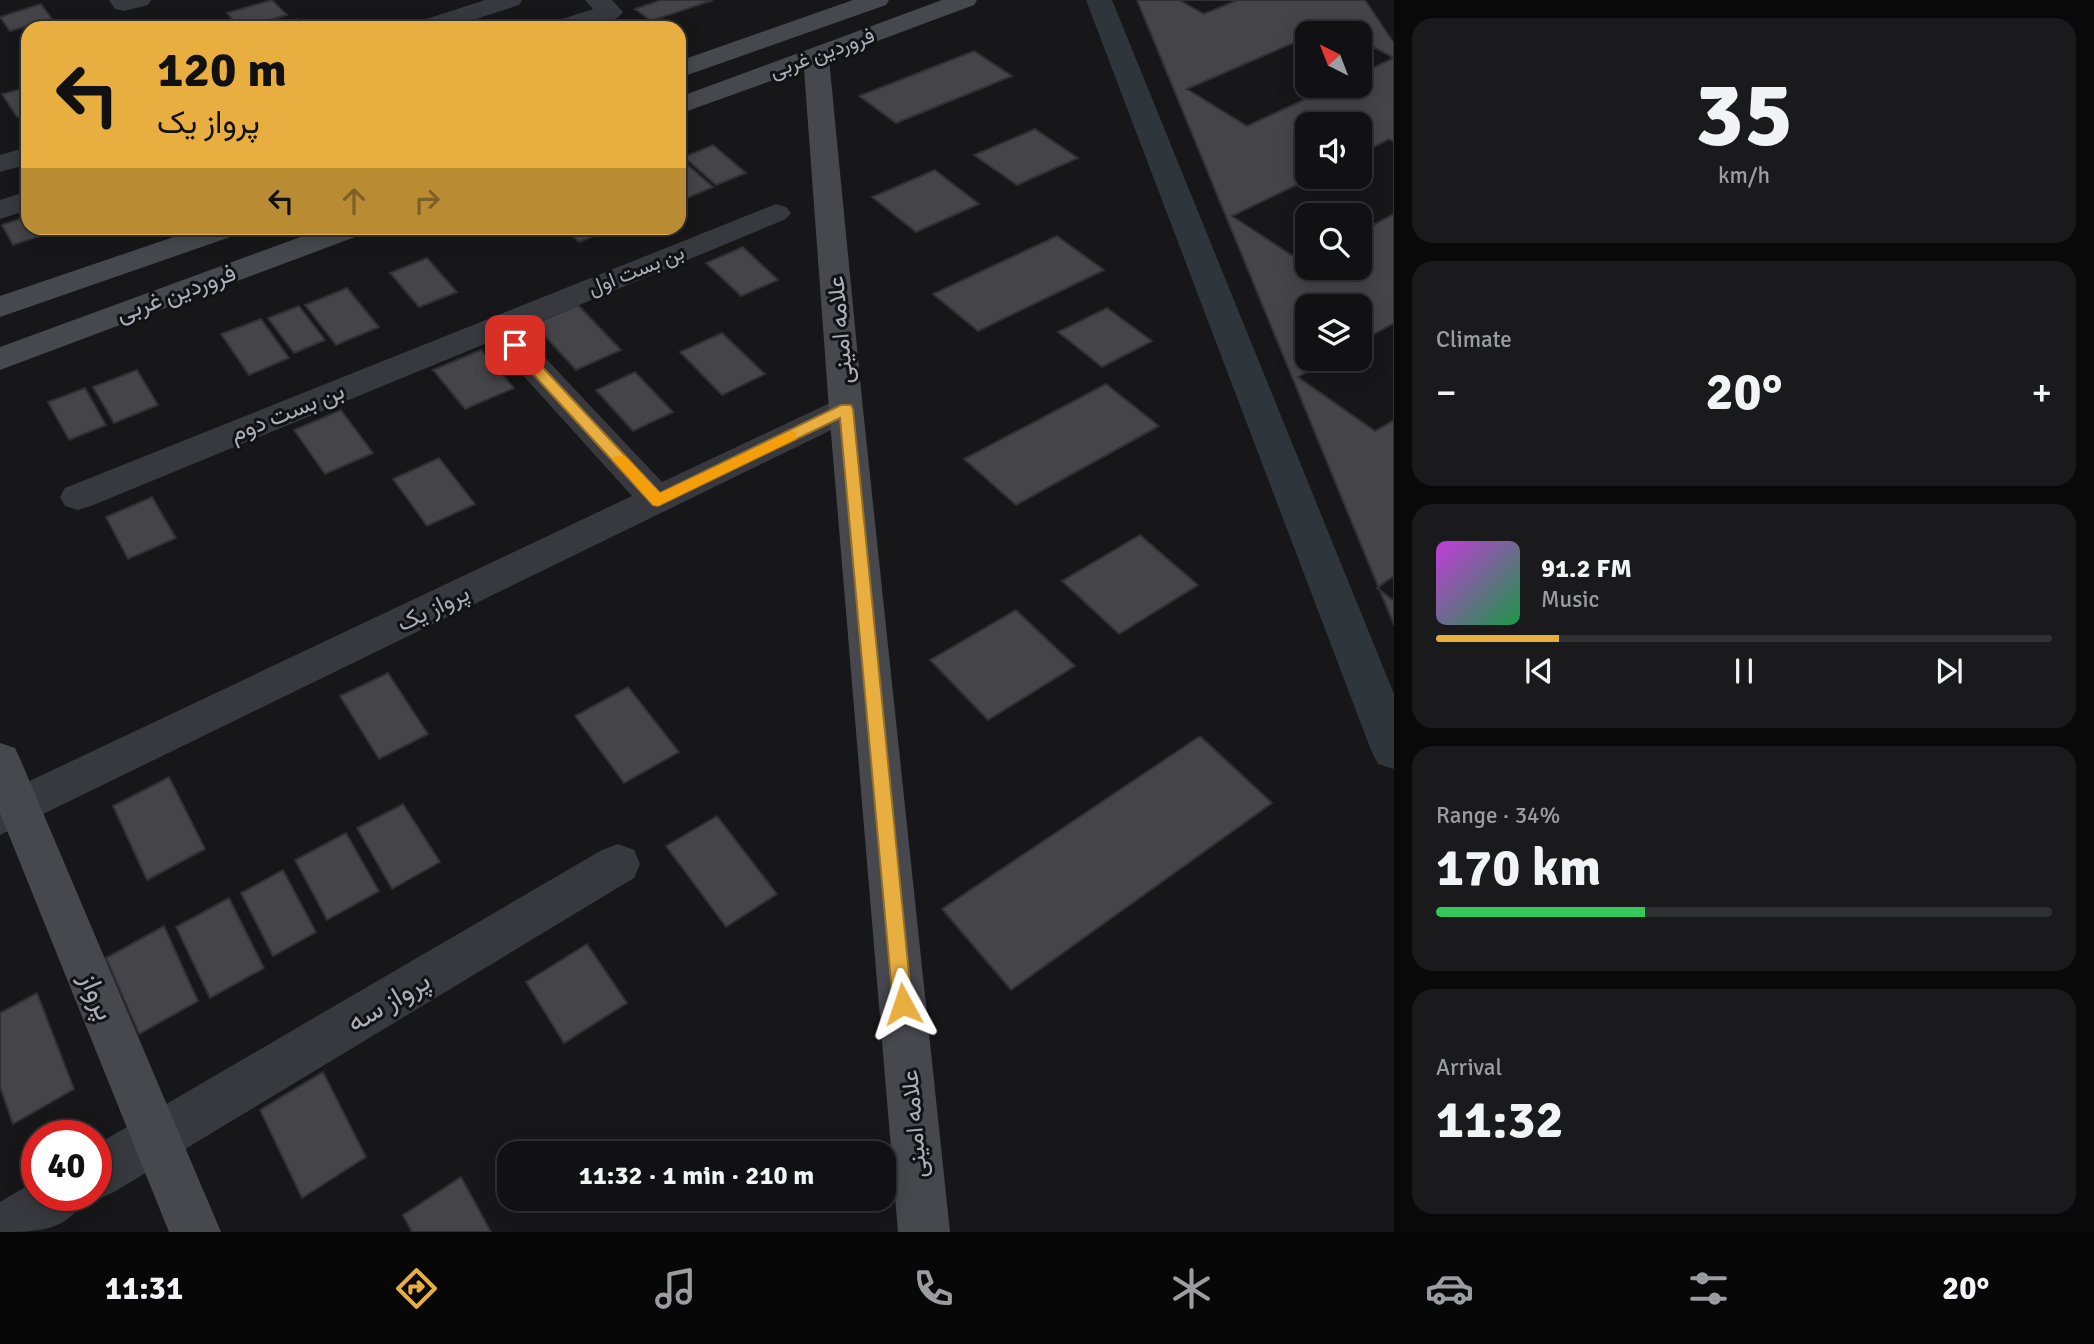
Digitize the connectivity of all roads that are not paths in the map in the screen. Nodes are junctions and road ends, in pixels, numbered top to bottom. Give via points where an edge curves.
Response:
1 (121, 0) edge
2 (139, 0) edge
3 (597, 0) edge
4 (877, 0) edge
5 (965, 0) edge
6 (500, 3) edge
7 (839, 7) edge
8 (445, 21) edge
9 (510, 21) edge
10 (582, 21) edge
11 (817, 55) junction
12 (686, 67) edge
13 (686, 103) edge
14 (21, 203) edge
15 (0, 210) edge
16 (776, 213) dead end
17 (208, 235) edge
18 (333, 235) edge
19 (0, 307) edge
20 (497, 326) junction
21 (0, 359) edge
22 (846, 409) junction
23 (78, 497) dead end
24 (658, 501) junction
25 (0, 761) edge
26 (9, 811) edge
27 (618, 864) dead end
28 (157, 1139) junction
29 (112, 1165) edge
30 (33, 1211) edge
31 (0, 1231) edge
32 (195, 1232) edge
33 (924, 1232) edge

1 - 2 street via 124,4
3 - 10 street via 611,12
4 - 7 street, فروردین غربی
5 - 11 street, فروردین غربی
6 - 8 street
6 - 9 street
7 - 12 street, فروردین غربی
11 - 13 street, فروردین غربی
11 - 22 street, علامه امینی
14 - 15 street
16 - 20 street, بن بست اول
17 - 19 street, فروردین غربی
18 - 21 street, فروردین غربی
20 - 23 street, بن بست دوم
20 - 24 street
22 - 24 street, پرواز یک
22 - 33 street, علامه امینی
24 - 26 street, پرواز یک
25 - 26 street, پرواز
26 - 28 street, پرواز
27 - 28 street, پرواز سه
28 - 29 street, پرواز سه
28 - 32 street, پرواز
30 - 31 street

